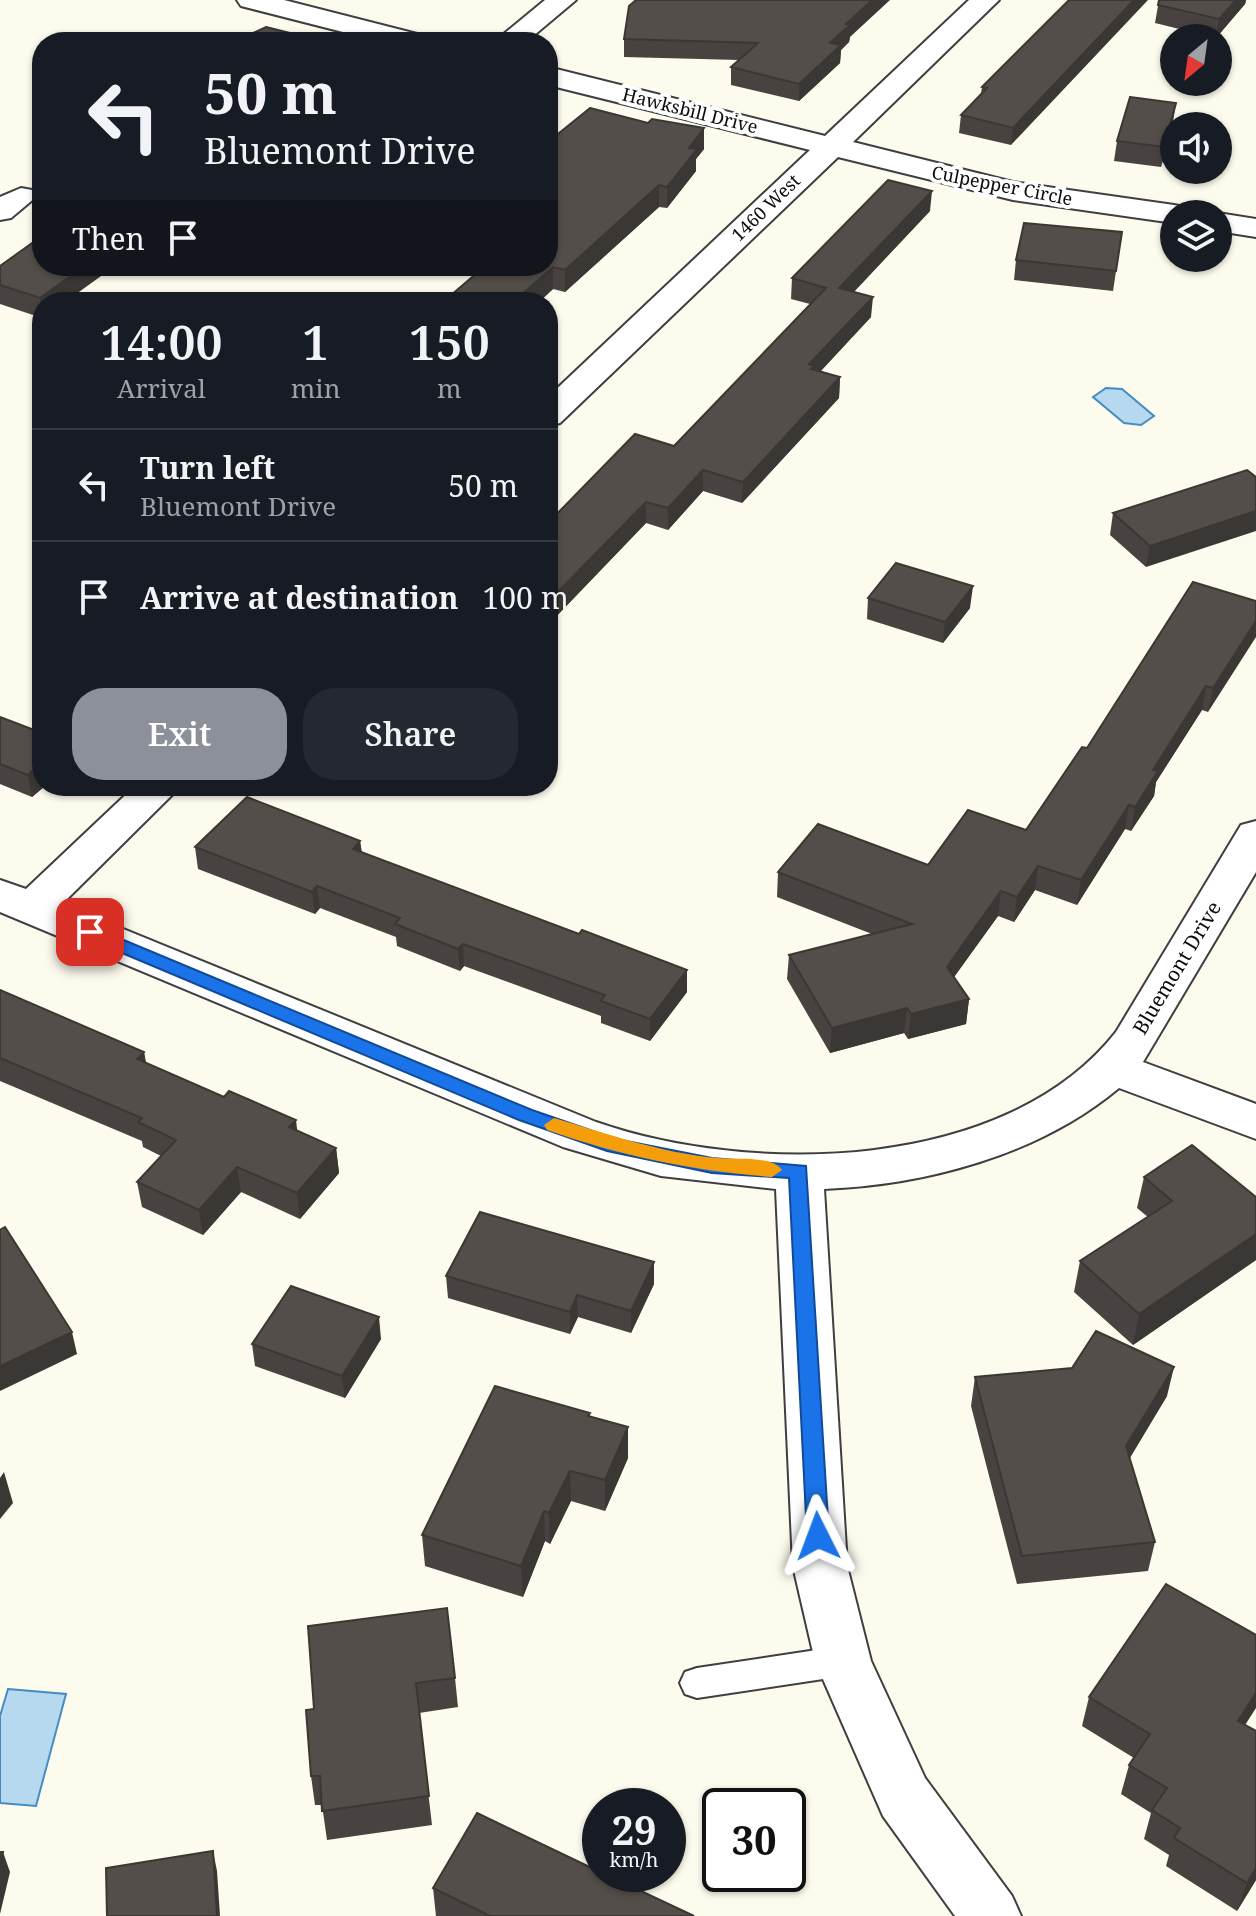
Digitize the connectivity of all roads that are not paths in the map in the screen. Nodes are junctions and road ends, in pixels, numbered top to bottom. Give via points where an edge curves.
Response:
1 (251, 0) edge
2 (562, 0) edge
3 (985, 0) edge
4 (376, 32) edge
5 (521, 32) edge
6 (558, 78) edge
7 (831, 146) junction
8 (1160, 212) edge
9 (1232, 224) edge
10 (1256, 228) edge
11 (558, 406) edge
12 (148, 796) edge
13 (1256, 835) edge
14 (16, 902) edge
15 (1112, 1068) junction
16 (1256, 1122) edge
17 (799, 1171) junction
18 (843, 1661) junction
19 (697, 1683) dead end
20 (991, 1916) edge

1 - 4 street
2 - 5 street
3 - 7 street, 1460 West
6 - 7 street, Hawksbill Drive
7 - 8 street, Culpepper Circle via 1013,191
7 - 11 street, 1460 West
9 - 10 street
12 - 14 street
13 - 15 street, Bluemont Drive via 1149,1020
14 - 17 street, Bluemont Drive via 526,1115 614,1146 712,1165
15 - 16 street
15 - 17 street, Bluemont Drive via 1013,1132 884,1167
17 - 18 street via 820,1566
18 - 19 lane
18 - 20 street via 904,1797

